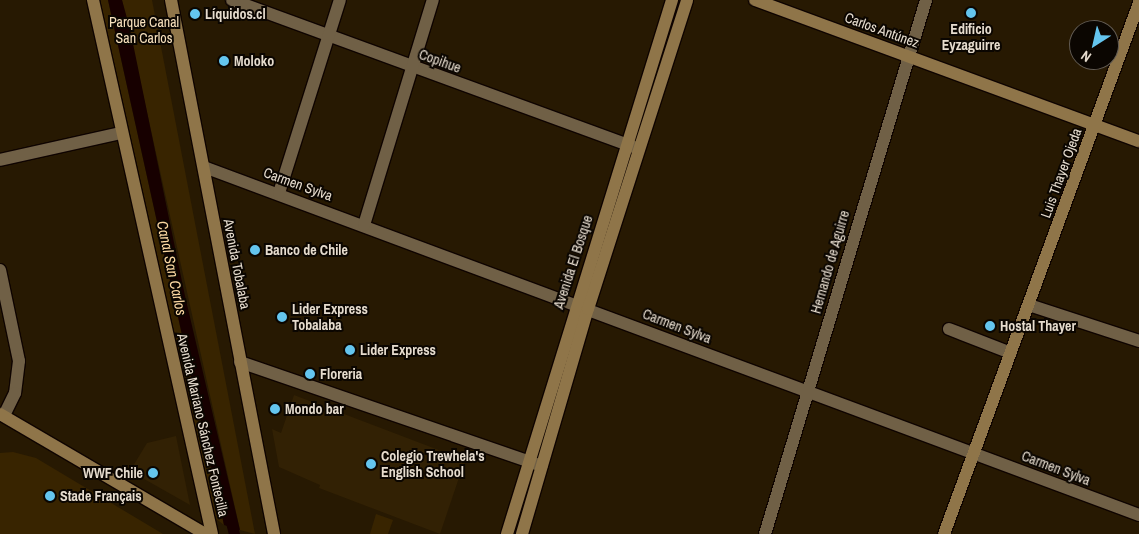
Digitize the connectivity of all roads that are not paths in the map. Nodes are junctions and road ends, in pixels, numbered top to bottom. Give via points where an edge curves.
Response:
1 (93, 0) edge
2 (171, 0) edge
3 (232, 0) edge
4 (340, 0) edge
5 (433, 0) edge
6 (672, 0) edge
7 (687, 0) edge
8 (754, 0) edge
9 (926, 0) edge
10 (1139, 3) edge
11 (329, 36) junction
12 (907, 55) junction
13 (412, 66) junction
14 (1095, 125) junction
15 (121, 133) junction
16 (1139, 141) edge
17 (626, 144) junction
18 (639, 149) junction
19 (0, 160) edge
20 (204, 167) junction
21 (279, 193) junction
22 (364, 225) junction
23 (0, 270) edge
24 (574, 304) junction
25 (1029, 305) junction
26 (588, 309) junction
27 (949, 329) dead end
28 (1139, 341) edge
29 (1011, 353) junction
30 (240, 362) junction
31 (808, 391) junction
32 (2, 415) edge
33 (974, 453) junction
34 (528, 462) junction
35 (542, 466) junction
36 (1139, 515) edge
37 (205, 534) edge
38 (212, 534) edge
39 (274, 534) edge
40 (507, 534) edge
41 (522, 534) edge
42 (765, 534) edge
43 (944, 534) edge

1 - 15 street, Avenida Mariano Sánchez Fontecilla
2 - 20 street, Avenida Tobalaba
3 - 11 street, Copihue
4 - 11 street
5 - 13 street
6 - 17 street, Avenida El Bosque
7 - 18 street, Avenida El Bosque
8 - 12 street, Carlos Antúnez
9 - 12 street, Hernando de Aguirre
10 - 14 street, Luis Thayer Ojeda
11 - 13 street, Copihue
11 - 21 street
12 - 14 street, Carlos Antúnez
12 - 31 street, Hernando de Aguirre
13 - 17 street, Copihue
13 - 22 street
14 - 16 street, Carlos Antúnez
14 - 25 street, Luis Thayer Ojeda
15 - 19 street
15 - 38 street, Avenida Mariano Sánchez Fontecilla
17 - 18 street, Copihue
17 - 24 street, Avenida El Bosque
18 - 26 street, Avenida El Bosque
20 - 21 street, Carmen Sylva
20 - 30 street, Avenida Tobalaba
21 - 22 street, Carmen Sylva
22 - 24 street, Carmen Sylva
23 - 32 street via 19,361 15,393
24 - 26 street, Carmen Sylva
24 - 34 street, Avenida El Bosque
25 - 28 street
25 - 29 street, Luis Thayer Ojeda
26 - 31 street, Carmen Sylva
26 - 35 street, Avenida El Bosque
27 - 29 street
29 - 33 street, Luis Thayer Ojeda
30 - 34 street
30 - 39 street, Avenida Tobalaba
31 - 33 street, Carmen Sylva
31 - 42 street, Hernando de Aguirre
32 - 37 street
33 - 36 street, Carmen Sylva
33 - 43 street, Luis Thayer Ojeda
34 - 35 street
34 - 40 street, Avenida El Bosque
35 - 41 street, Avenida El Bosque

